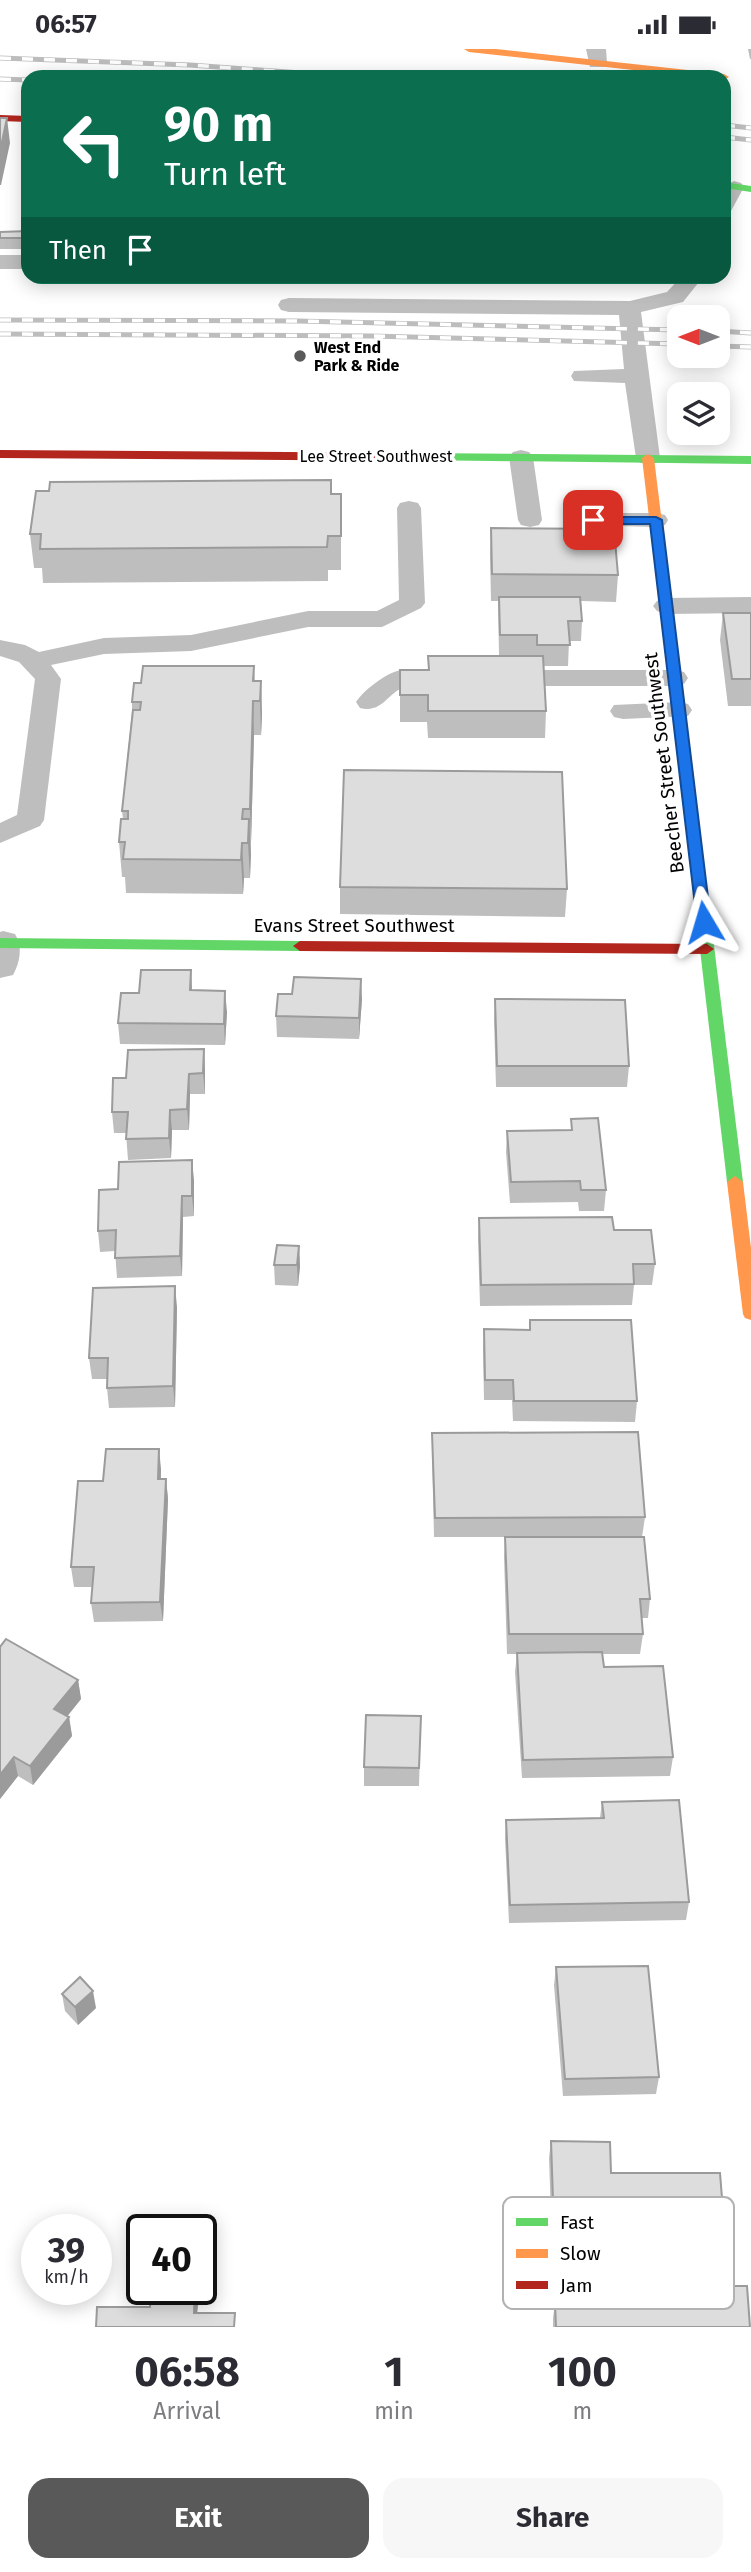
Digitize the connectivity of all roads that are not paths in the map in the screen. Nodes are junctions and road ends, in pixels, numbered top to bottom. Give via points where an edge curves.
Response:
1 (469, 49) edge
2 (596, 56) edge
3 (681, 70) edge
4 (0, 118) edge
5 (21, 119) edge
6 (0, 262) edge
7 (21, 262) edge
8 (686, 284) edge
9 (289, 305) dead end
10 (630, 308) junction
11 (582, 376) dead end
12 (636, 376) junction
13 (0, 454) edge
14 (521, 457) junction
15 (648, 457) junction
16 (751, 460) edge
17 (409, 508) dead end
18 (530, 520) dead end
19 (593, 520) dead end
20 (656, 520) junction
21 (751, 605) edge
22 (666, 606) junction
23 (0, 648) edge
24 (35, 661) junction
25 (675, 678) junction
26 (369, 702) dead end
27 (679, 710) junction
28 (623, 711) dead end
29 (0, 834) edge
30 (707, 949) junction
31 (1, 951) edge
32 (751, 1314) edge

1 - 2 street
2 - 3 street
4 - 5 street
6 - 7 lane
8 - 10 lane via 675,297
9 - 10 lane
10 - 12 lane
11 - 12 lane
12 - 15 lane
13 - 14 street, Lee Street Southwest
14 - 15 street, Lee Street Southwest
14 - 18 lane
15 - 16 street, Lee Street Southwest
15 - 20 street, Beecher Street Southwest
17 - 24 lane via 412,603 382,619 308,619 191,643 104,646
19 - 20 lane
20 - 22 street, Beecher Street Southwest
21 - 22 lane
22 - 25 street, Beecher Street Southwest
23 - 24 lane via 13,648
24 - 29 lane via 48,679 30,820
25 - 26 lane via 400,678
25 - 27 street, Beecher Street Southwest
27 - 28 lane
27 - 30 street, Beecher Street Southwest
30 - 31 street, Evans Street Southwest
30 - 32 street, Beecher Street Southwest

